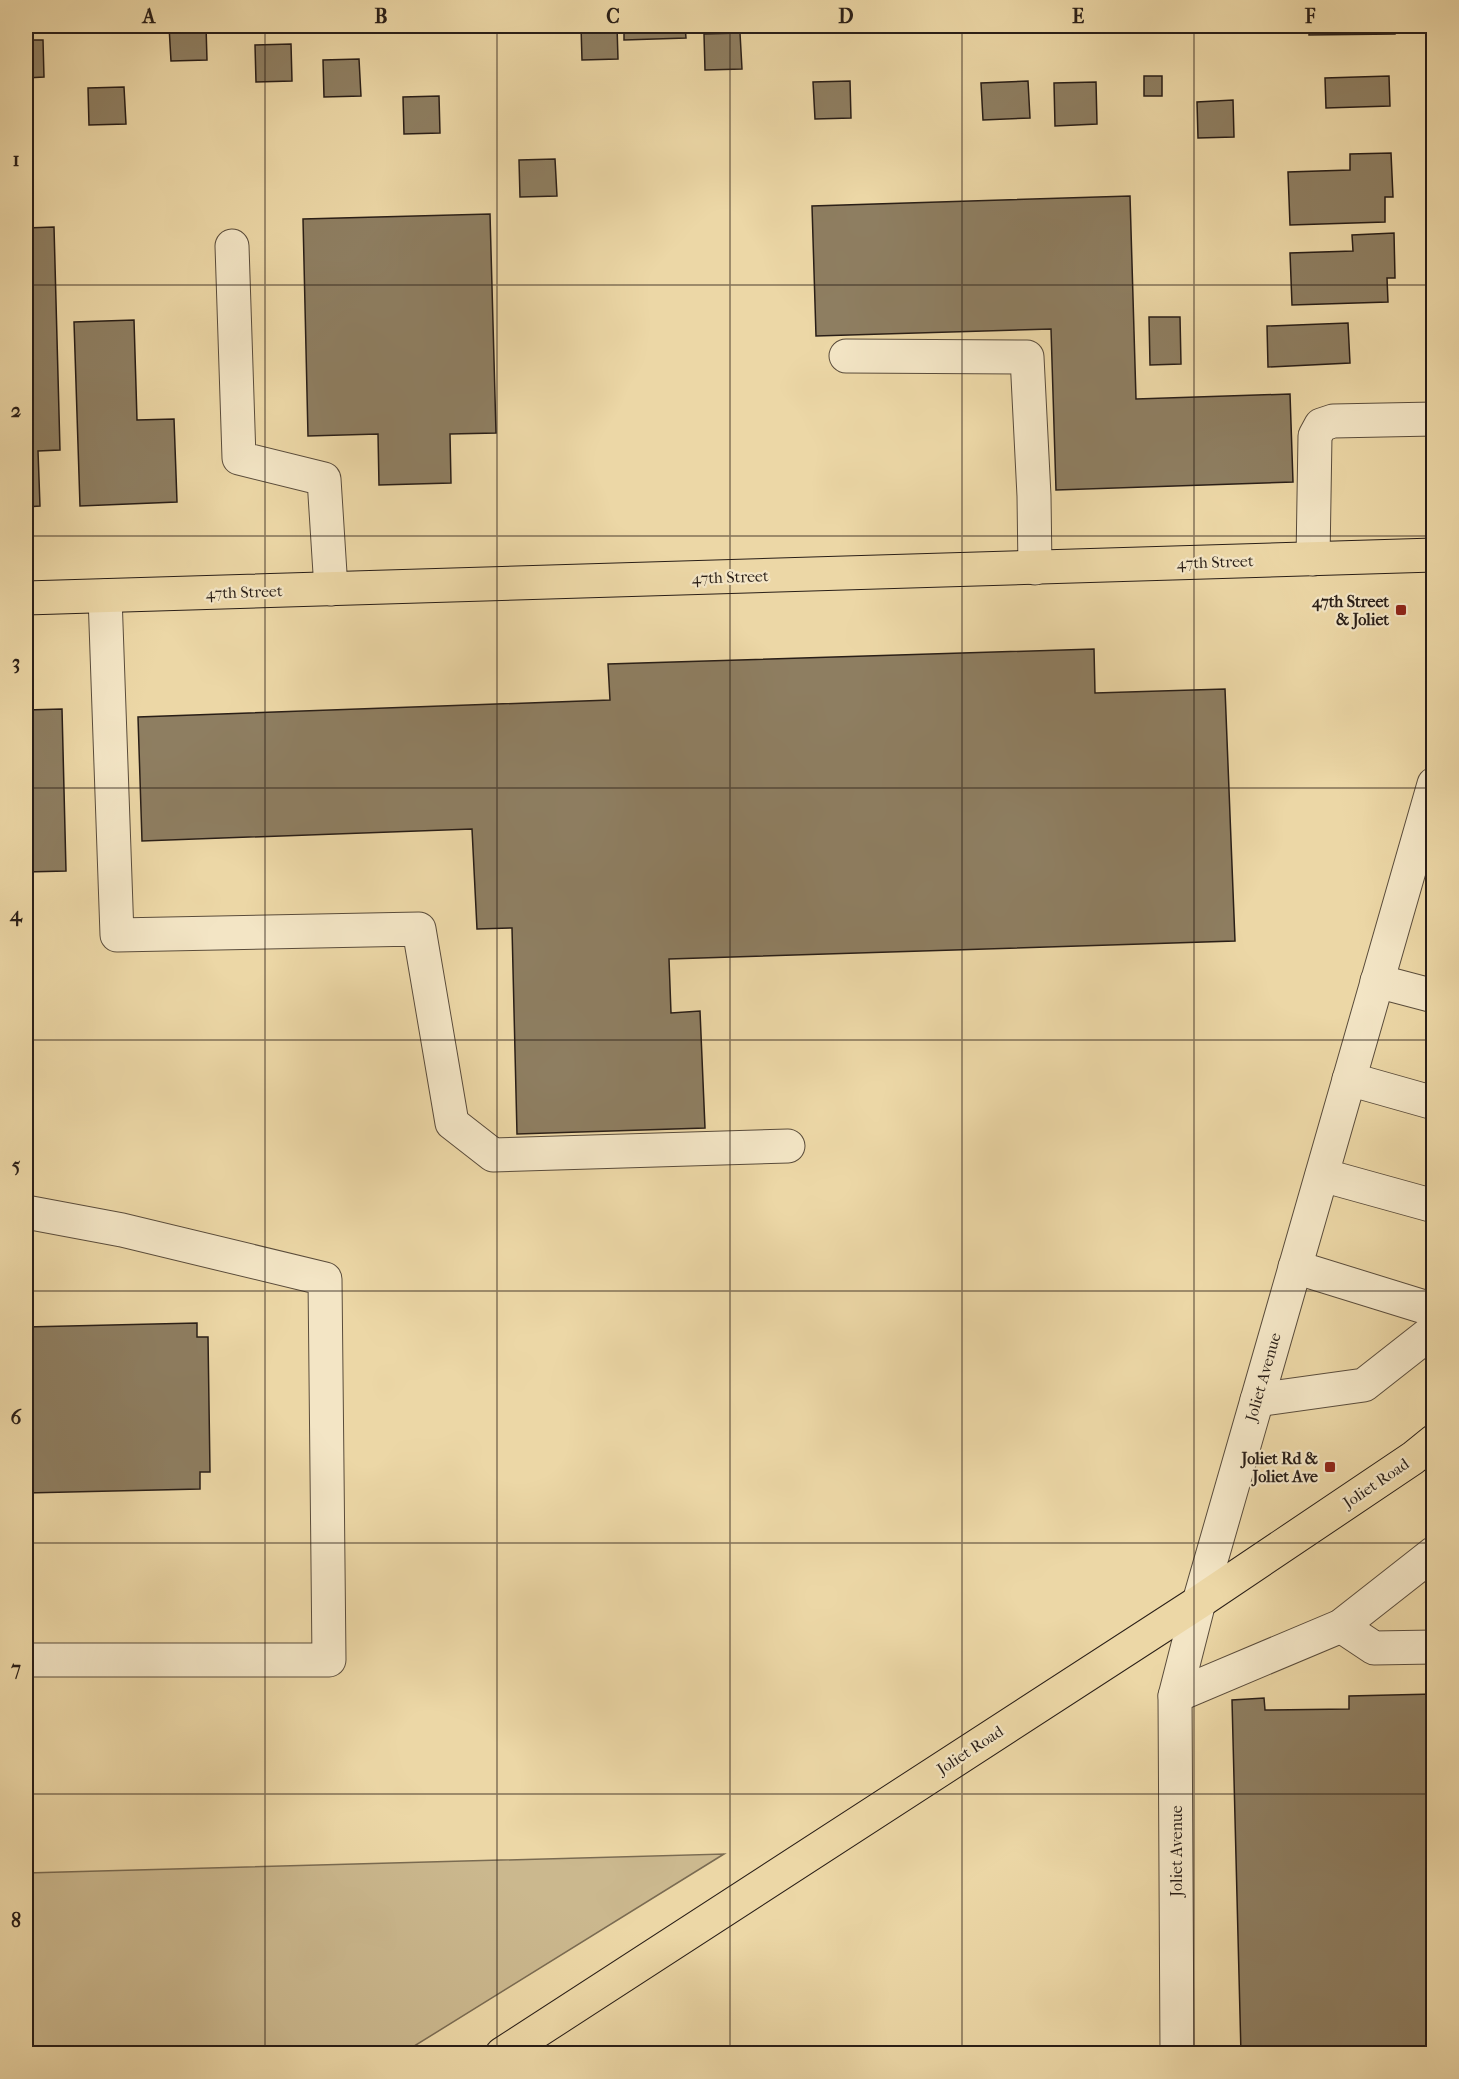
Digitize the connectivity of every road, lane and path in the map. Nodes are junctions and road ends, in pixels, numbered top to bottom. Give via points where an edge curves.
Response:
1 (232, 246) dead end
2 (846, 356) dead end
3 (1434, 419) edge
4 (1434, 555) edge
5 (1313, 559) junction
6 (1035, 568) junction
7 (331, 589) junction
8 (105, 596) junction
9 (26, 598) edge
10 (1434, 784) edge
11 (1377, 981) junction
12 (1434, 996) edge
13 (1349, 1079) junction
14 (1434, 1104) edge
15 (789, 1146) dead end
16 (1322, 1175) junction
17 (1434, 1206) edge
18 (26, 1212) edge
19 (1295, 1267) junction
20 (1434, 1310) edge
21 (1434, 1330) edge
22 (1257, 1401) junction
23 (1434, 1441) edge
24 (1434, 1552) edge
25 (1199, 1602) junction
26 (1341, 1626) junction
27 (1434, 1647) edge
28 (26, 1660) edge
29 (1175, 1696) junction
30 (502, 2054) edge
31 (1177, 2054) edge

1 - 7 street via 239,458 324,479
2 - 6 street via 1027,357
3 - 5 street via 1333,421 1321,425 1316,436
4 - 5 main road, 47th Street
5 - 6 main road, 47th Street
6 - 7 main road, 47th Street
7 - 8 main road, 47th Street
8 - 9 main road, 47th Street
8 - 15 street via 117,934 419,928 452,1123 493,1155
10 - 11 street, Joliet Avenue
11 - 12 street
11 - 13 street, Joliet Avenue
13 - 14 street
13 - 16 street, Joliet Avenue
16 - 17 street
16 - 19 street, Joliet Avenue
18 - 28 street via 122,1230 325,1279 329,1660
19 - 20 street
19 - 22 street, Joliet Avenue
21 - 22 street via 1364,1386
22 - 25 street, Joliet Avenue
23 - 25 main road, Joliet Road
24 - 26 street
25 - 29 street, Joliet Avenue
25 - 30 main road, Joliet Road
26 - 27 street via 1374,1648
26 - 29 street
29 - 31 street, Joliet Avenue

